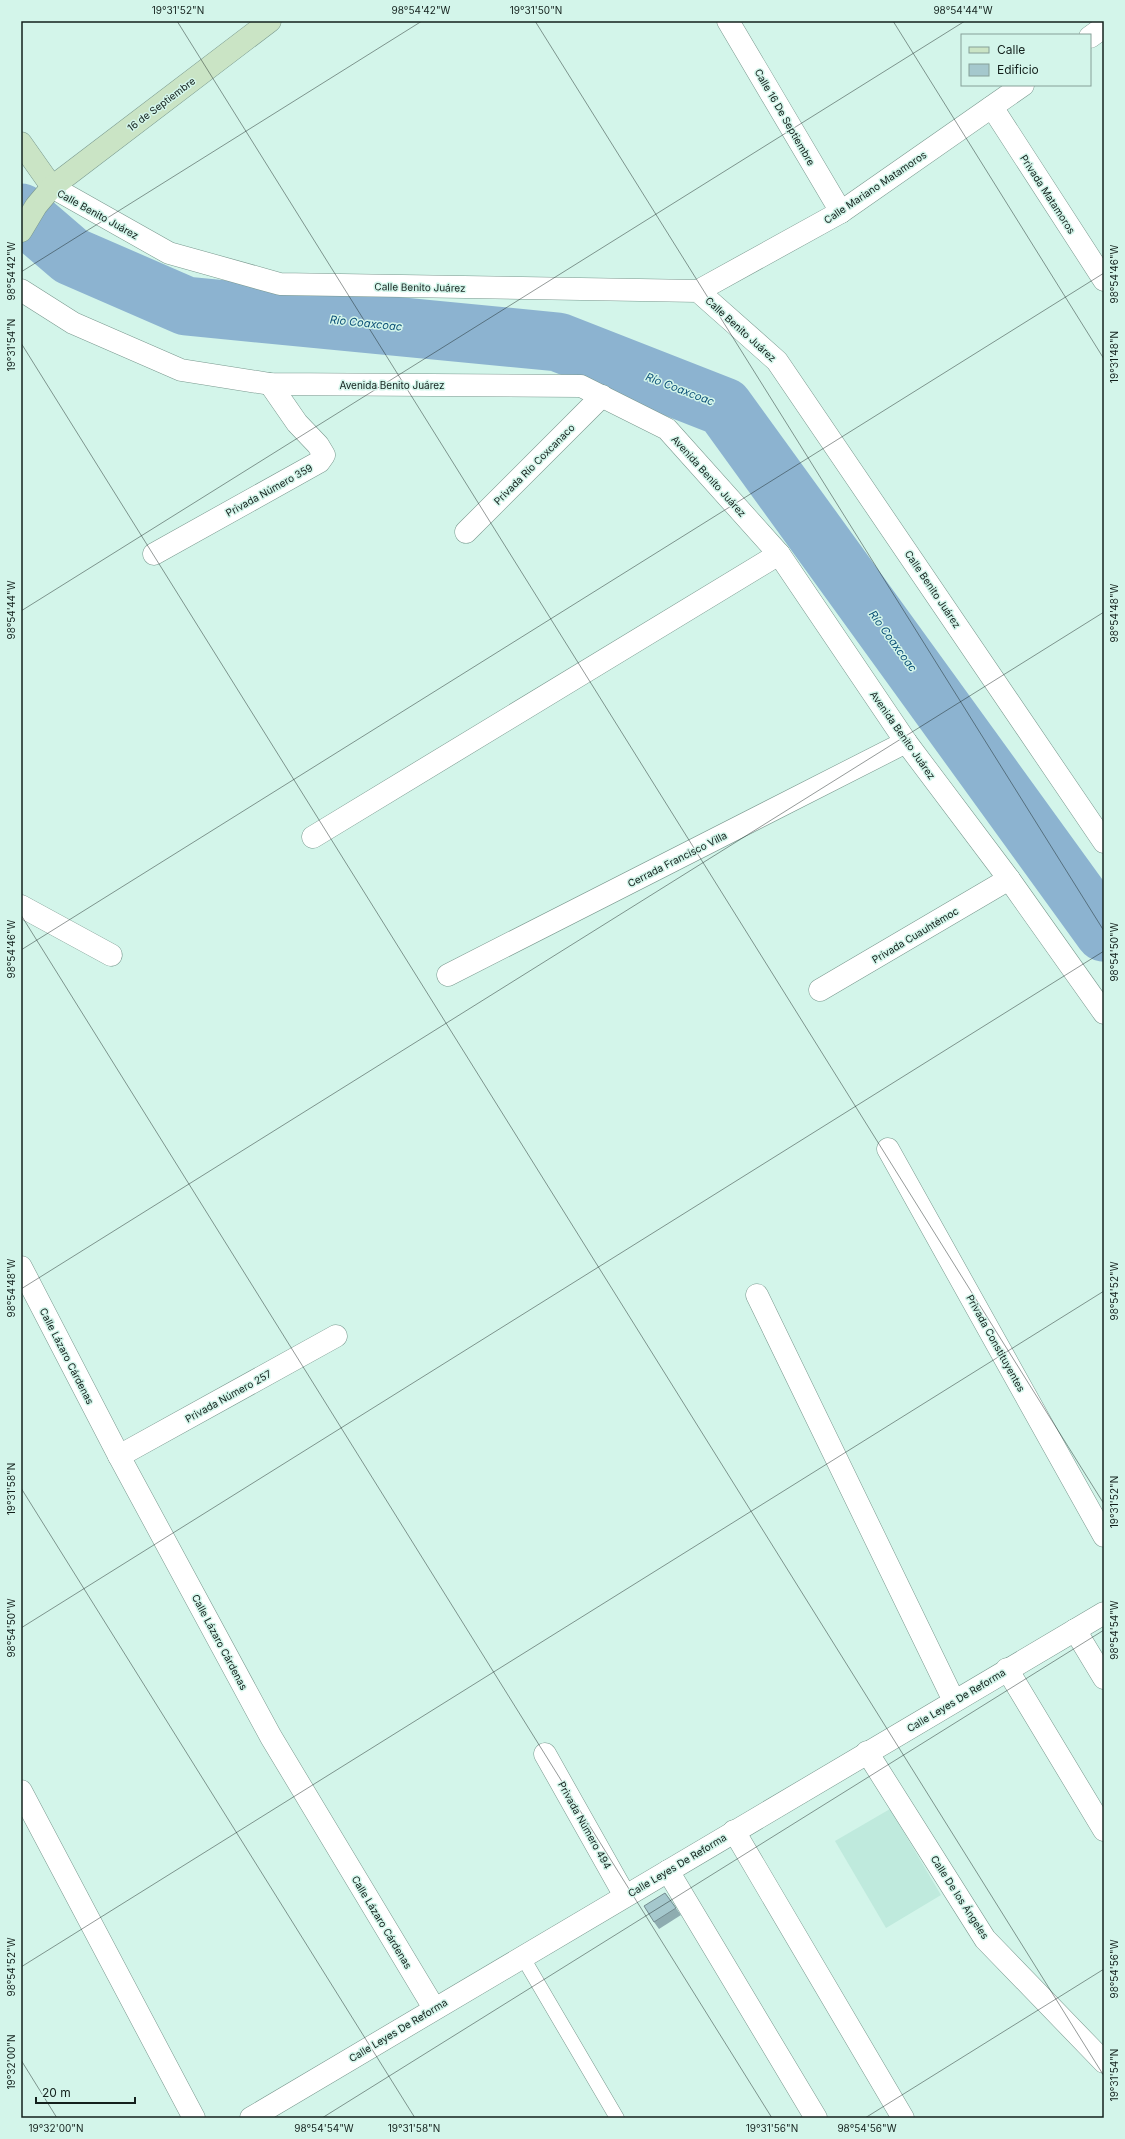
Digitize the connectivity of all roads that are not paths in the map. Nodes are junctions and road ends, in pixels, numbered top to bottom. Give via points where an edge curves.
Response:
1 (270, 21) edge
2 (728, 21) edge
3 (1104, 27) edge
4 (1091, 36) edge
5 (1022, 86) edge
6 (992, 107) junction
7 (21, 143) edge
8 (52, 187) junction
9 (841, 212) junction
10 (21, 231) edge
11 (1104, 280) edge
12 (21, 290) edge
13 (698, 291) junction
14 (270, 384) junction
15 (602, 396) junction
16 (466, 532) dead end
17 (154, 554) dead end
18 (779, 554) junction
19 (906, 742) junction
20 (313, 836) dead end
21 (1104, 842) edge
22 (1009, 879) junction
23 (21, 906) edge
24 (111, 955) dead end
25 (448, 976) dead end
26 (820, 990) dead end
27 (1104, 1013) edge
28 (888, 1149) dead end
29 (21, 1267) edge
30 (757, 1295) dead end
31 (336, 1336) dead end
32 (119, 1456) junction
33 (1104, 1536) edge
34 (1104, 1613) edge
35 (1075, 1630) junction
36 (1007, 1669) junction
37 (1104, 1678) edge
38 (954, 1701) junction
39 (867, 1752) junction
40 (545, 1754) dead end
41 (21, 1791) edge
42 (1104, 1830) edge
43 (734, 1831) junction
44 (668, 1871) junction
45 (625, 1896) junction
46 (522, 1956) junction
47 (434, 2008) junction
48 (1104, 2062) edge
49 (194, 2118) edge
50 (251, 2118) edge
51 (617, 2118) edge
52 (816, 2118) edge
53 (903, 2118) edge

1 - 8 street, 16 de Septiembre
2 - 9 street, Calle 16 De Septiembre
3 - 4 street
5 - 6 street, Calle Mariano Matamoros
6 - 9 street, Calle Mariano Matamoros
6 - 11 street, Privada Matamoros
7 - 8 street
8 - 10 street, 16 de Septiembre via 36,206
8 - 13 street, Calle Benito Juárez via 169,253 280,284
9 - 13 street, Calle Mariano Matamoros
12 - 14 street, Avenida Benito Juárez via 73,323 181,370
13 - 21 street, Calle Benito Juárez via 777,362
14 - 15 street, Avenida Benito Juárez via 581,386
14 - 17 street, Privada Número 359 via 297,423 324,454 319,462
15 - 16 street, Privada Río Coxcanaco
15 - 18 street, Avenida Benito Juárez via 667,429
18 - 19 street, Avenida Benito Juárez
18 - 20 street
19 - 22 street, Avenida Benito Juárez
19 - 25 street, Cerrada Francisco Villa
22 - 26 street, Privada Cuauhtémoc
22 - 27 street, Avenida Benito Juárez
23 - 24 street
28 - 33 street, Privada Constituyentes
29 - 32 street, Calle Lázaro Cárdenas
30 - 38 street
31 - 32 street, Privada Número 257
32 - 47 street, Calle Lázaro Cárdenas via 271,1737
34 - 35 street, Calle Leyes De Reforma
35 - 36 street, Calle Leyes De Reforma
35 - 37 street
36 - 38 street, Calle Leyes De Reforma
36 - 42 street
38 - 39 street, Calle Leyes De Reforma
39 - 43 street, Calle Leyes De Reforma
39 - 48 street, Calle De los Ángeles via 986,1939
40 - 45 street, Privada Número 494
41 - 49 street
43 - 44 street, Calle Leyes De Reforma
43 - 53 street
44 - 45 street, Calle Leyes De Reforma
44 - 52 street
45 - 46 street, Calle Leyes De Reforma
46 - 47 street, Calle Leyes De Reforma
46 - 51 lane
47 - 50 street, Calle Leyes De Reforma

